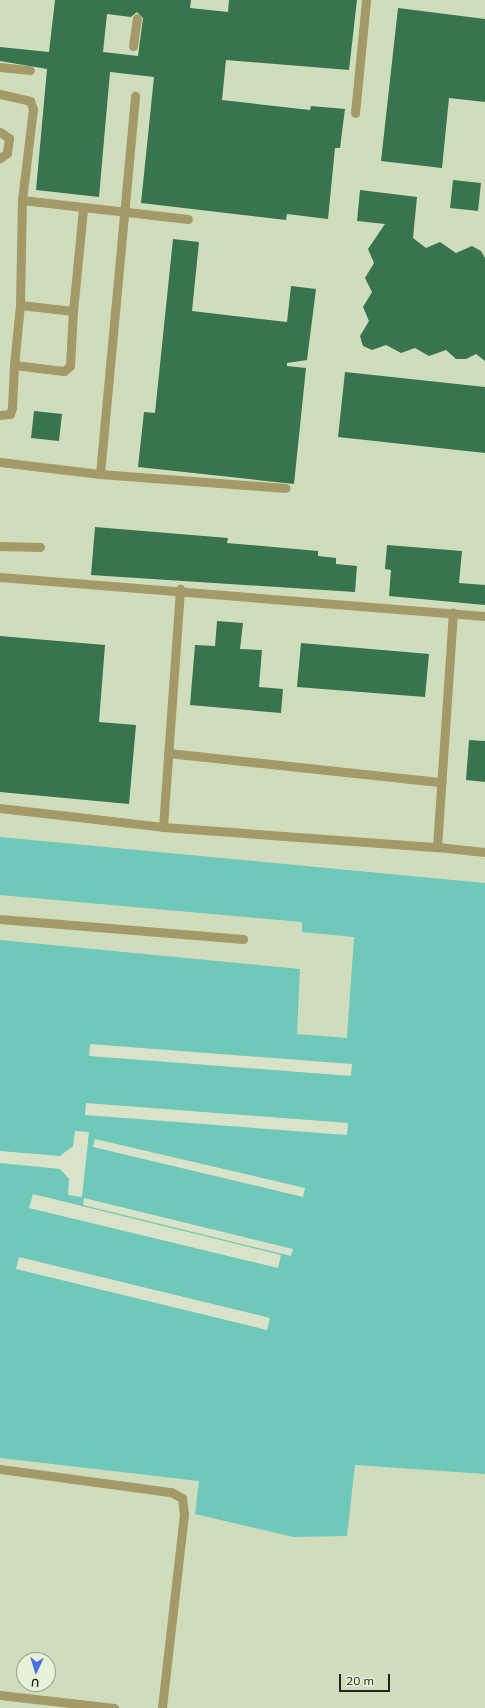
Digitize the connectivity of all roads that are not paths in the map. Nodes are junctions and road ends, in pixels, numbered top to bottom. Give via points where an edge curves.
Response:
1 (366, 0) edge
2 (136, 18) dead end
3 (133, 46) dead end
4 (0, 67) edge
5 (30, 70) dead end
6 (0, 94) edge
7 (135, 96) dead end
8 (355, 113) dead end
9 (0, 132) edge
10 (0, 158) edge
11 (22, 200) junction
12 (82, 209) junction
13 (123, 212) junction
14 (188, 219) dead end
15 (20, 305) junction
16 (73, 310) junction
17 (14, 365) junction
18 (0, 415) edge
19 (0, 462) edge
20 (100, 474) junction
21 (285, 488) dead end
22 (0, 546) edge
23 (40, 547) dead end
24 (0, 577) edge
25 (180, 589) junction
26 (453, 613) junction
27 (485, 616) edge
28 (168, 753) junction
29 (441, 782) junction
30 (0, 808) edge
31 (163, 827) junction
32 (437, 847) junction
33 (485, 852) edge
34 (0, 919) edge
35 (243, 939) dead end
36 (0, 1469) edge
37 (0, 1695) edge
38 (114, 1708) edge
39 (162, 1708) edge

1 - 8 lane
2 - 3 lane
4 - 5 lane
6 - 11 lane via 30,101 33,109
7 - 13 lane
9 - 10 lane via 6,133 9,138 8,153
11 - 12 lane
11 - 15 lane
12 - 13 lane
12 - 16 lane
13 - 14 lane
13 - 20 lane
15 - 16 lane
15 - 17 lane
16 - 17 lane via 69,370
17 - 18 lane via 12,408 10,414
19 - 20 lane
20 - 21 lane
22 - 23 lane
24 - 25 lane
25 - 26 lane
25 - 28 lane
26 - 27 lane
26 - 29 lane
28 - 29 lane
28 - 31 lane
29 - 32 lane
30 - 31 lane
31 - 32 lane
32 - 33 lane
34 - 35 lane
36 - 39 lane via 171,1492 182,1498 184,1514
37 - 38 lane

